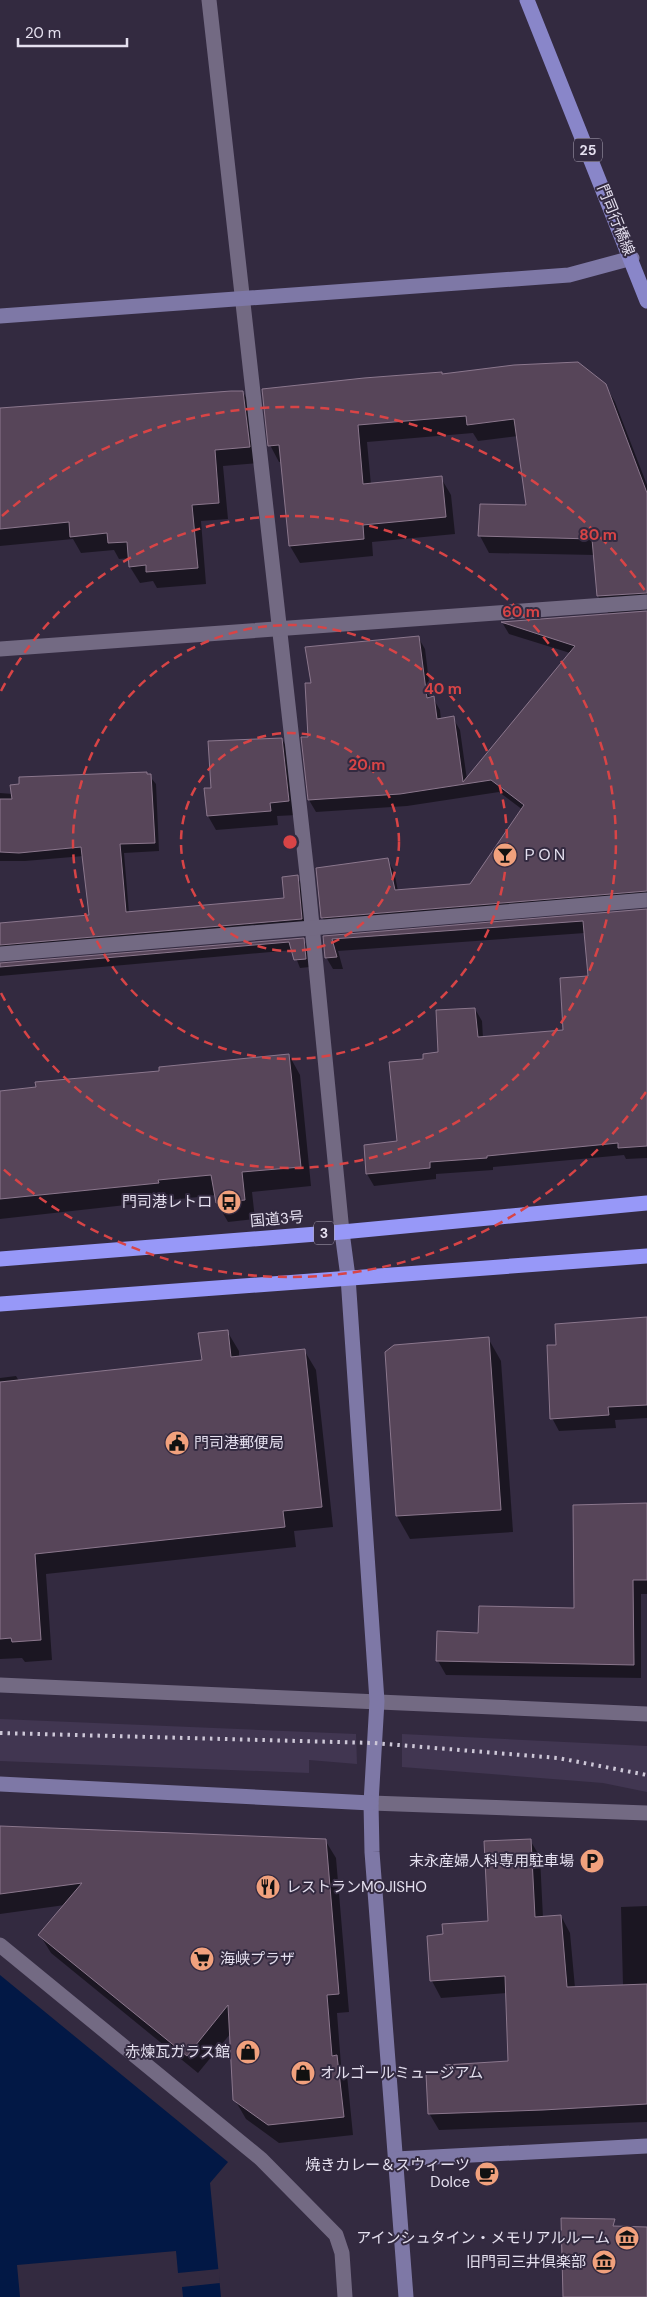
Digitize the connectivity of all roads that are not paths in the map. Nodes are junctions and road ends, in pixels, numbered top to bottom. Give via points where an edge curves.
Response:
1 (209, 0) edge
2 (527, 0) edge
3 (632, 258) junction
4 (243, 298) junction
5 (647, 301) edge
6 (0, 316) edge
7 (647, 602) edge
8 (280, 629) junction
9 (0, 649) edge
10 (647, 900) edge
11 (313, 928) junction
12 (0, 954) edge
13 (647, 1204) edge
14 (342, 1232) junction
15 (647, 1256) edge
16 (0, 1259) edge
17 (348, 1277) junction
18 (0, 1304) edge
19 (0, 1685) edge
20 (376, 1701) junction
21 (647, 1714) edge
22 (0, 1784) edge
23 (371, 1802) junction
24 (647, 1813) edge
25 (0, 1946) edge
26 (647, 2146) edge
27 (396, 2159) junction
28 (345, 2297) edge
29 (406, 2297) edge

1 - 4 street
2 - 3 main road, 門司行橋線 / 25
3 - 4 street via 569,275
3 - 5 main road, 門司行橋線 / 25
4 - 6 street
4 - 8 street
7 - 8 street
8 - 9 street
8 - 11 street
10 - 11 street
11 - 12 street
11 - 14 street
13 - 14 highway, 国道3号 / 3
14 - 16 highway, 国道3号 / 3
14 - 17 street
15 - 17 highway
17 - 18 highway
17 - 20 street
19 - 20 street
20 - 21 street
20 - 23 street
22 - 23 street
23 - 24 street
23 - 27 street
25 - 28 street via 261,2158 336,2235 342,2253
26 - 27 street
27 - 29 street

